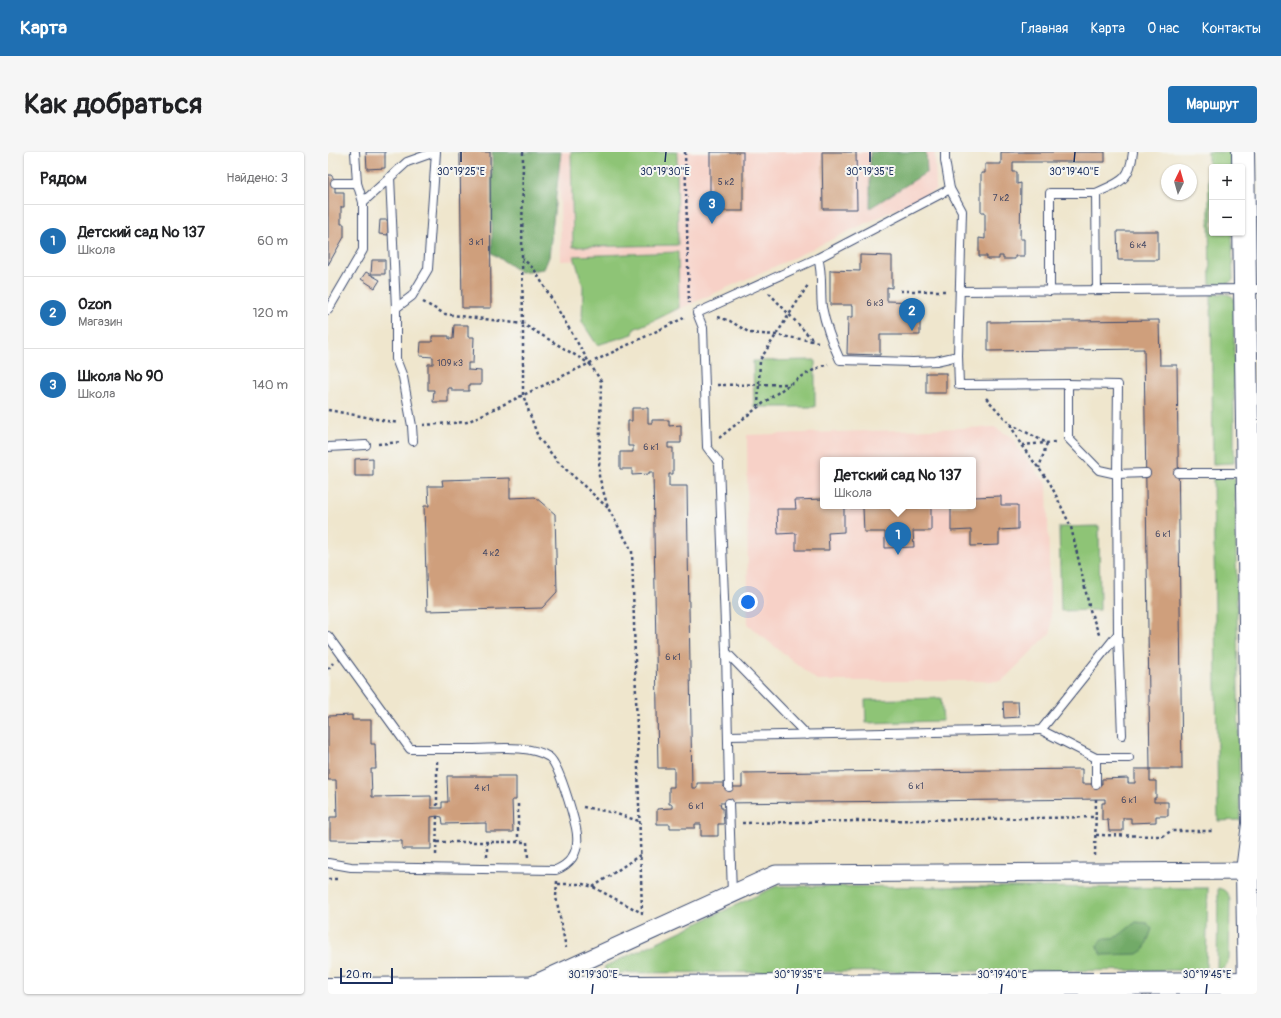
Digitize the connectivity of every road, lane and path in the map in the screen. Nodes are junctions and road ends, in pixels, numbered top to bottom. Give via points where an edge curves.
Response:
1 (355, 152) edge
2 (435, 152) edge
3 (523, 152) edge
4 (685, 152) edge
5 (945, 152) edge
6 (1133, 152) edge
7 (1243, 152) edge
8 (390, 177) junction
9 (357, 182) junction
10 (335, 183) dead end
11 (950, 189) junction
12 (1096, 193) junction
13 (363, 202) junction
14 (522, 258) junction
15 (819, 262) junction
16 (760, 284) junction
17 (1251, 289) edge
18 (1097, 290) junction
19 (900, 291) dead end
20 (960, 291) junction
21 (1050, 291) junction
22 (412, 296) junction
23 (396, 308) junction
24 (328, 310) edge
25 (695, 313) junction
26 (789, 314) junction
27 (523, 324) junction
28 (776, 334) junction
29 (814, 340) junction
30 (834, 346) junction
31 (958, 356) junction
32 (840, 360) junction
33 (590, 364) junction
34 (790, 384) junction
35 (974, 384) junction
36 (1068, 384) junction
37 (705, 385) junction
38 (759, 385) junction
39 (523, 395) junction
40 (758, 407) junction
41 (328, 410) edge
42 (1010, 424) junction
43 (412, 426) junction
44 (1068, 438) junction
45 (413, 440) joint
46 (1047, 443) junction
47 (366, 445) joint
48 (1021, 445) junction
49 (328, 447) edge
50 (707, 447) junction
51 (1038, 468) junction
52 (1178, 473) dead end
53 (1252, 473) edge
54 (1117, 474) junction
55 (1146, 474) dead end
56 (608, 508) junction
57 (1118, 634) junction
58 (328, 636) edge
59 (1105, 650) junction
60 (726, 652) junction
61 (333, 663) dead end
62 (328, 669) edge
63 (1041, 730) junction
64 (807, 735) junction
65 (1122, 735) dead end
66 (728, 736) junction
67 (437, 749) junction
68 (1096, 758) junction
69 (1129, 758) dead end
70 (1096, 784) dead end
71 (729, 787) dead end
72 (1096, 799) dead end
73 (729, 803) dead end
74 (518, 804) dead end
75 (570, 806) junction
76 (437, 808) dead end
77 (438, 816) dead end
78 (1096, 818) junction
79 (639, 820) junction
80 (730, 823) junction
81 (1214, 831) dead end
82 (1096, 835) junction
83 (437, 842) junction
84 (487, 842) junction
85 (518, 842) junction
86 (640, 855) junction
87 (1095, 857) dead end
88 (436, 860) dead end
89 (487, 861) dead end
90 (328, 863) edge
91 (528, 863) dead end
92 (1252, 871) edge
93 (328, 879) edge
94 (344, 879) dead end
95 (593, 886) junction
96 (732, 894) junction
97 (566, 948) dead end
98 (1252, 987) edge
99 (526, 988) junction
100 (328, 989) edge
101 (882, 990) edge
102 (938, 990) edge

1 - 9 lane
2 - 8 lane via 407,162
2 - 22 lane via 428,269
3 - 14 path
4 - 25 path via 689,305
5 - 11 lane
6 - 12 lane via 1131,166 1121,182
7 - 17 main road
8 - 13 lane
8 - 23 lane
9 - 10 lane
9 - 13 lane
11 - 15 lane
11 - 20 lane via 962,211
12 - 18 lane
12 - 21 lane via 1050,193
13 - 24 lane via 363,250
14 - 27 path
14 - 33 path via 534,269
15 - 16 lane
15 - 26 path
15 - 30 lane via 822,307
16 - 25 lane
16 - 26 path
17 - 18 lane
17 - 53 main road
18 - 21 lane
19 - 20 path
20 - 21 lane
20 - 31 lane
22 - 23 lane
22 - 27 path via 445,314
23 - 43 lane via 396,359 403,377
25 - 28 path via 730,321 750,333
25 - 33 path
25 - 37 lane via 703,328
26 - 28 path
26 - 29 path
27 - 33 path
27 - 39 path
28 - 29 path
28 - 38 path via 760,360
29 - 30 path
30 - 32 lane
31 - 32 lane via 936,361 913,362
31 - 35 lane via 959,385
32 - 34 path via 815,368
33 - 39 path
33 - 56 path via 601,381 600,476
34 - 38 path
34 - 40 path
35 - 36 lane
35 - 42 path
36 - 44 lane
36 - 54 lane via 1118,385
37 - 38 path
37 - 50 lane
38 - 40 path
39 - 43 path via 466,422
39 - 56 path via 538,437 558,462
40 - 50 path
41 - 43 path
42 - 46 path
42 - 48 path
43 - 45 lane
44 - 46 path
44 - 54 lane via 1099,470
45 - 47 path
46 - 48 path
46 - 51 path
47 - 49 lane
48 - 51 path
50 - 60 lane via 719,463
51 - 59 path via 1050,483 1071,527 1090,610
52 - 53 lane
53 - 92 main road
54 - 55 lane
54 - 57 lane
56 - 79 path via 632,551
57 - 59 lane
57 - 65 lane
58 - 67 lane via 410,749
59 - 63 lane
60 - 64 lane
60 - 66 lane
61 - 62 path
63 - 64 lane
63 - 68 lane
64 - 66 lane
66 - 71 lane
67 - 75 lane via 518,748 537,752 550,758 558,770
67 - 76 path
68 - 69 lane
68 - 70 lane
72 - 78 path
73 - 80 lane
74 - 85 path
75 - 79 path via 610,812
75 - 90 lane via 576,829 577,847 565,867 556,870 351,867
77 - 83 path
78 - 80 path
78 - 82 path
79 - 86 path
80 - 96 lane
81 - 82 path via 1172,831 1163,836
82 - 87 path
83 - 84 path
83 - 88 path
84 - 85 path
84 - 89 path
85 - 91 path via 527,842
86 - 95 path
86 - 95 path via 642,912
92 - 96 street via 776,874
92 - 98 main road
93 - 94 path
95 - 97 path via 557,884 556,897
96 - 99 street
98 - 102 main road
99 - 100 main road
99 - 101 main road
101 - 102 main road

